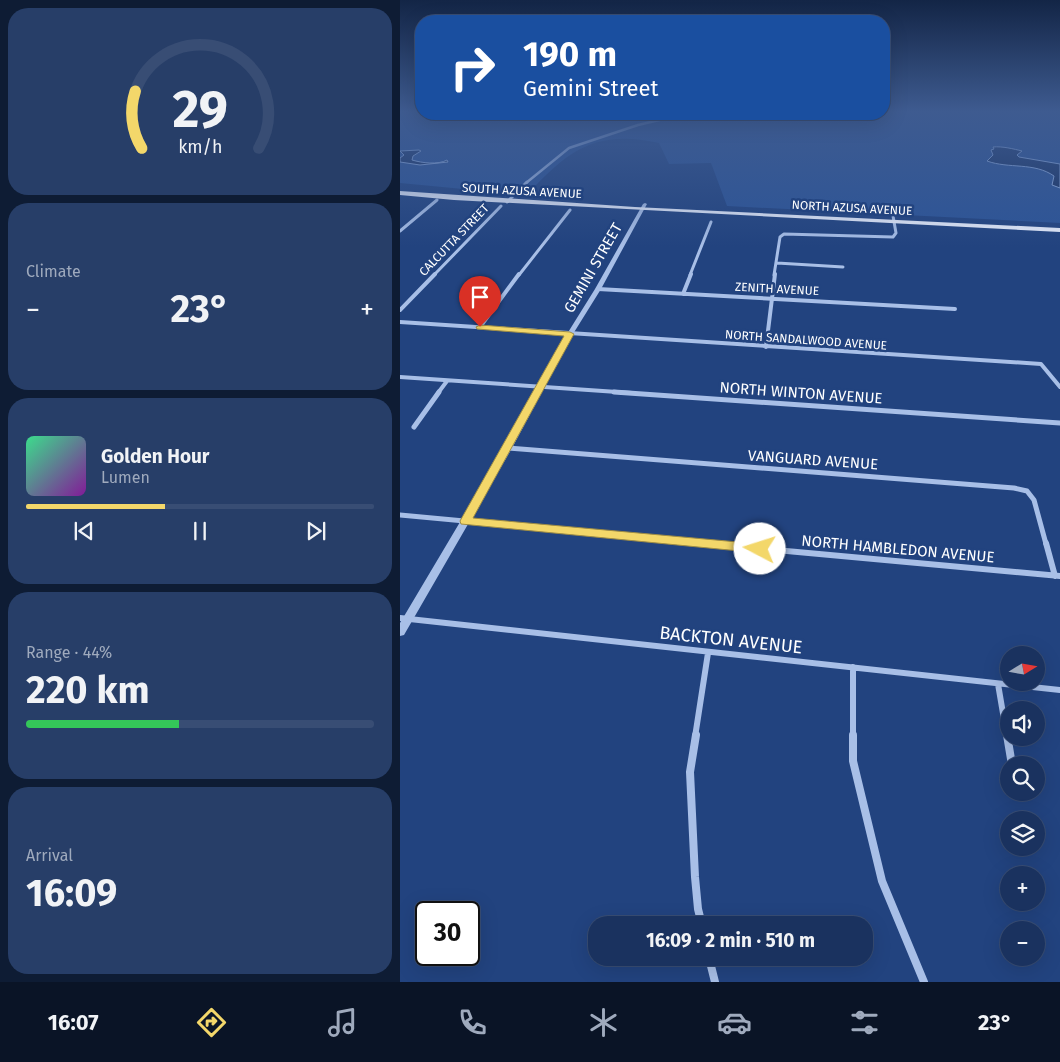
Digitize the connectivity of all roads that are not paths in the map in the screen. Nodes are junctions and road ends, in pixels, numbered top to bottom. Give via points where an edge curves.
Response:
1 (559, 156) edge
2 (400, 188) edge
3 (400, 193) edge
4 (437, 200) dead end
5 (507, 202) junction
6 (644, 207) junction
7 (719, 208) junction
8 (570, 210) dead end
9 (690, 212) junction
10 (894, 219) junction
11 (710, 222) dead end
12 (1060, 224) edge
13 (1060, 230) edge
14 (400, 231) edge
15 (777, 263) junction
16 (843, 267) dead end
17 (598, 289) junction
18 (683, 294) junction
19 (771, 299) junction
20 (955, 309) dead end
21 (400, 310) edge
22 (400, 322) edge
23 (480, 327) junction
24 (570, 334) junction
25 (766, 347) junction
26 (400, 377) edge
27 (447, 381) junction
28 (540, 387) junction
29 (1060, 387) edge
30 (1060, 423) edge
31 (414, 427) dead end
32 (508, 448) junction
33 (400, 515) edge
34 (466, 521) junction
35 (1058, 576) edge
36 (404, 618) edge
37 (400, 632) edge
38 (708, 653) junction
39 (853, 667) junction
40 (998, 684) junction
41 (1060, 690) edge
42 (1010, 756) edge
43 (700, 916) edge
44 (711, 966) edge
45 (715, 982) edge
46 (924, 982) edge

1 - 5 street, CALCUTTA STREET
2 - 5 main road, SOUTH AZUSA AVENUE
3 - 5 main road, SOUTH AZUSA AVENUE
4 - 14 street
5 - 6 main road, SOUTH AZUSA AVENUE
5 - 21 street, CALCUTTA STREET
6 - 7 main road, NORTH AZUSA AVENUE
6 - 9 main road, NORTH AZUSA AVENUE
6 - 17 street, GEMINI STREET
7 - 9 main road
7 - 10 main road, NORTH AZUSA AVENUE
8 - 23 street
9 - 10 main road, NORTH AZUSA AVENUE
10 - 12 main road, NORTH AZUSA AVENUE
10 - 13 main road, NORTH AZUSA AVENUE
10 - 15 street via 896,234 893,237 784,234 780,237
11 - 18 street
15 - 16 street
15 - 19 street
17 - 18 street, ZENITH AVENUE
17 - 24 street, GEMINI STREET
18 - 19 street, ZENITH AVENUE
19 - 20 street, ZENITH AVENUE
19 - 25 street
22 - 23 street, NORTH SANDALWOOD AVENUE
23 - 24 street, NORTH SANDALWOOD AVENUE
24 - 25 street, NORTH SANDALWOOD AVENUE
24 - 28 street, GEMINI STREET
25 - 29 street, NORTH SANDALWOOD AVENUE via 1041,364
26 - 27 street, NORTH WINTON AVENUE
27 - 28 street, NORTH WINTON AVENUE
27 - 31 street
28 - 30 street, NORTH WINTON AVENUE
28 - 32 street, GEMINI STREET
32 - 34 street, GEMINI STREET
32 - 35 street, VANGUARD AVENUE via 1027,491 1034,500
33 - 34 street, NORTH HAMBLEDON AVENUE
34 - 35 street, NORTH HAMBLEDON AVENUE
34 - 36 street, GEMINI STREET
36 - 37 street, GEMINI STREET
36 - 38 street, BACKTON AVENUE
38 - 39 street, BACKTON AVENUE
38 - 43 street via 690,772
39 - 40 street, BACKTON AVENUE
39 - 46 street via 853,761 882,881
40 - 41 street, BACKTON AVENUE
40 - 42 street
44 - 45 street

